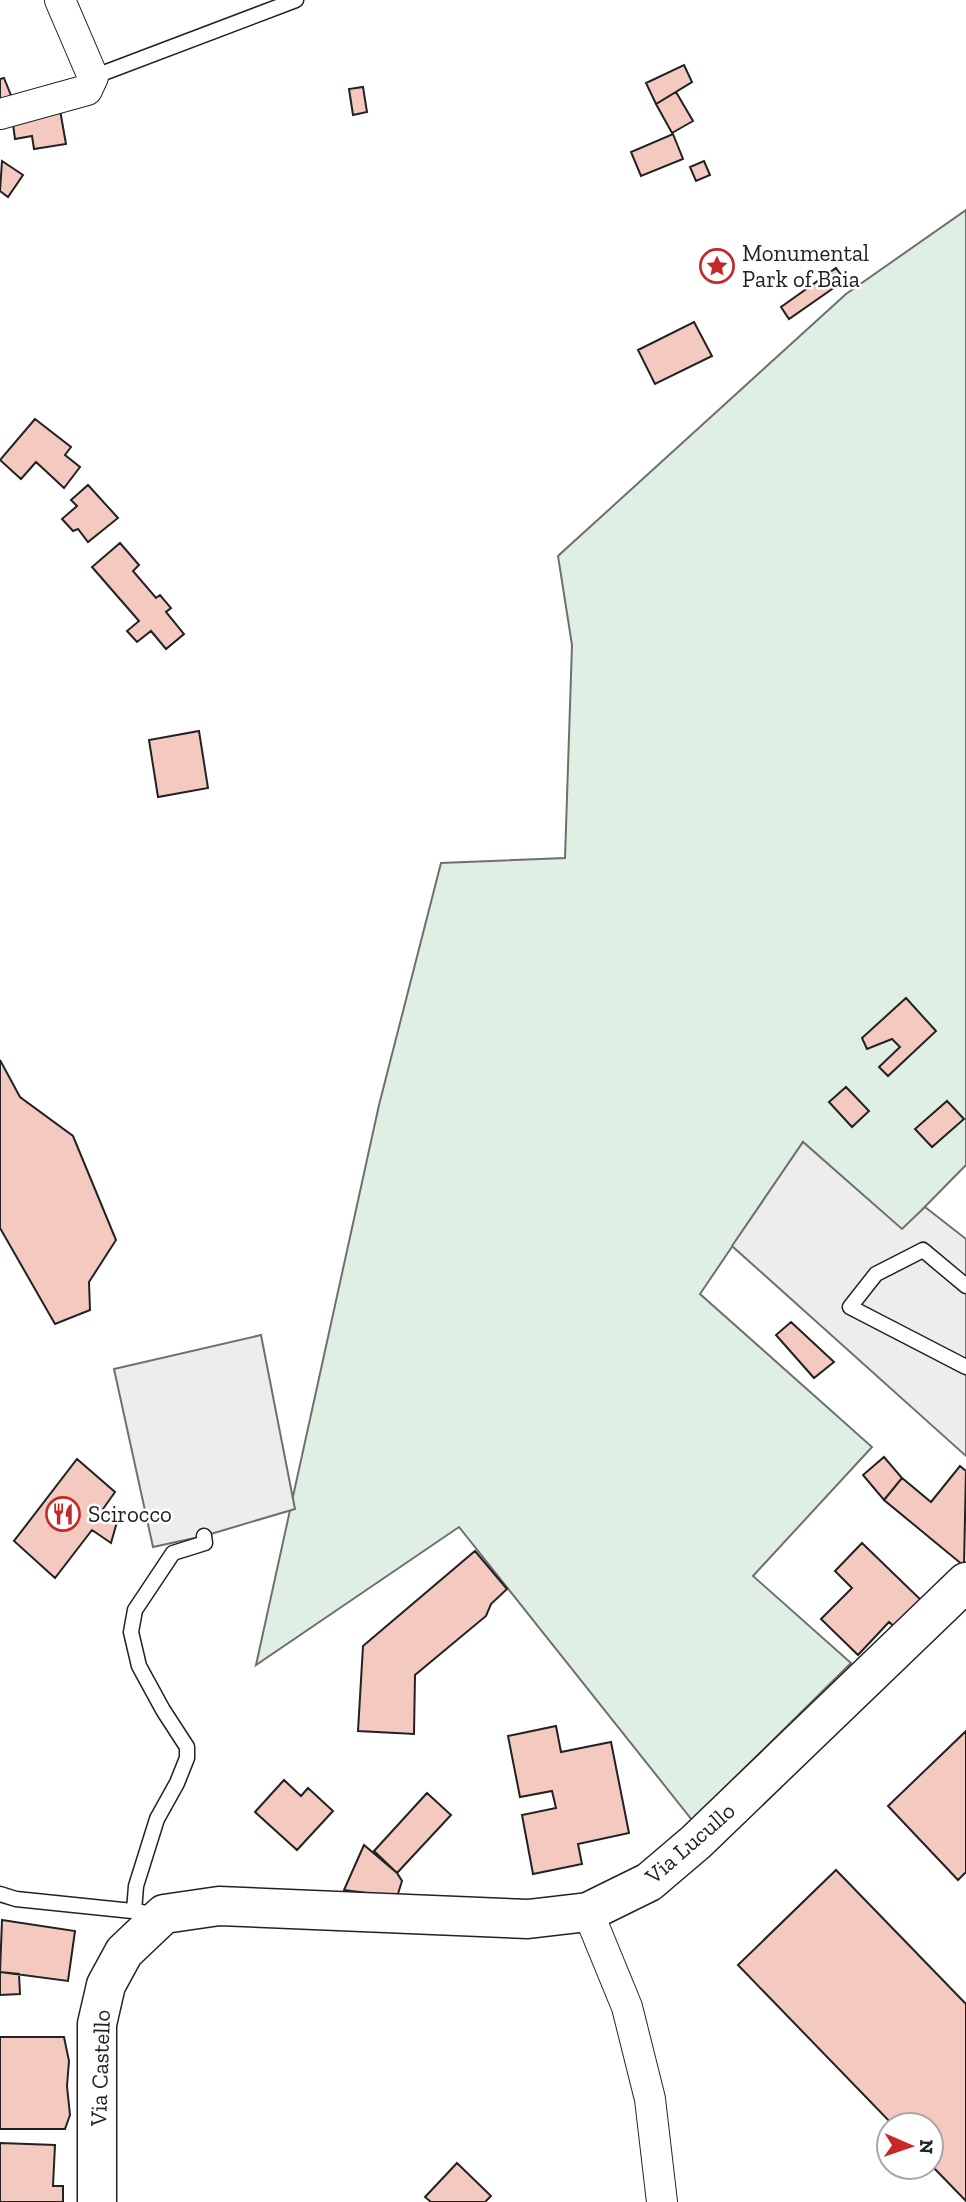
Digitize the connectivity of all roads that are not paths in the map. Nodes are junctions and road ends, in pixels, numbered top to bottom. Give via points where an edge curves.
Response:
1 (60, 0) edge
2 (296, 0) edge
3 (93, 78) junction
4 (0, 114) edge
5 (966, 1286) edge
6 (966, 1367) edge
7 (204, 1536) dead end
8 (966, 1581) edge
9 (0, 1894) edge
10 (588, 1912) junction
11 (149, 1913) junction
12 (97, 2202) edge
13 (662, 2202) edge

1 - 3 street
2 - 3 lane
3 - 4 street via 87,90
5 - 6 lane via 923,1250 876,1274 850,1307
7 - 11 lane via 205,1543 173,1553 135,1610 131,1632 139,1666 187,1747 187,1758 157,1819 136,1886
8 - 10 main road, Via Lucullo via 696,1842 649,1882
9 - 11 lane
10 - 11 main road, Via Lucullo via 528,1919 219,1906
10 - 13 street via 627,2007 650,2099
11 - 12 main road, Via Castello via 106,1985 97,2024

